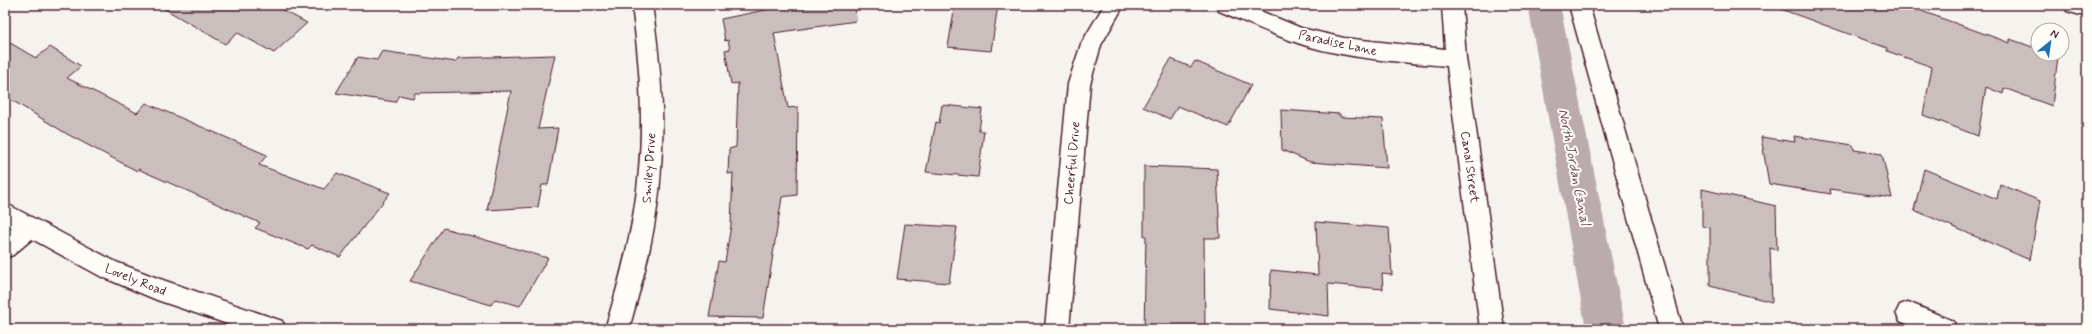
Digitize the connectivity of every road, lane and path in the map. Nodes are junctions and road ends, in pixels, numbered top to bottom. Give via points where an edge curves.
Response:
1 (642, 5) edge
2 (1114, 5) edge
3 (1226, 5) edge
4 (1452, 5) edge
5 (1579, 5) edge
6 (2074, 5) edge
7 (2087, 9) edge
8 (1456, 58) junction
9 (5, 213) edge
10 (28, 228) junction
11 (5, 248) edge
12 (1908, 313) dead end
13 (274, 329) edge
14 (617, 329) edge
15 (1057, 329) edge
16 (1492, 329) edge
17 (1671, 329) edge
18 (1945, 329) edge

1 - 14 street, Smiley Drive via 651,98 648,192 627,295
2 - 15 street, Cheerful Drive via 1091,44 1079,84
3 - 8 street, Paradise Lane via 1286,30 1332,44
4 - 8 street, Canal Street
5 - 17 street
6 - 7 street
8 - 16 street, Canal Street
9 - 10 street, Lovely Road
10 - 11 street
10 - 13 street, Lovely Road via 108,269 157,289
12 - 18 street

